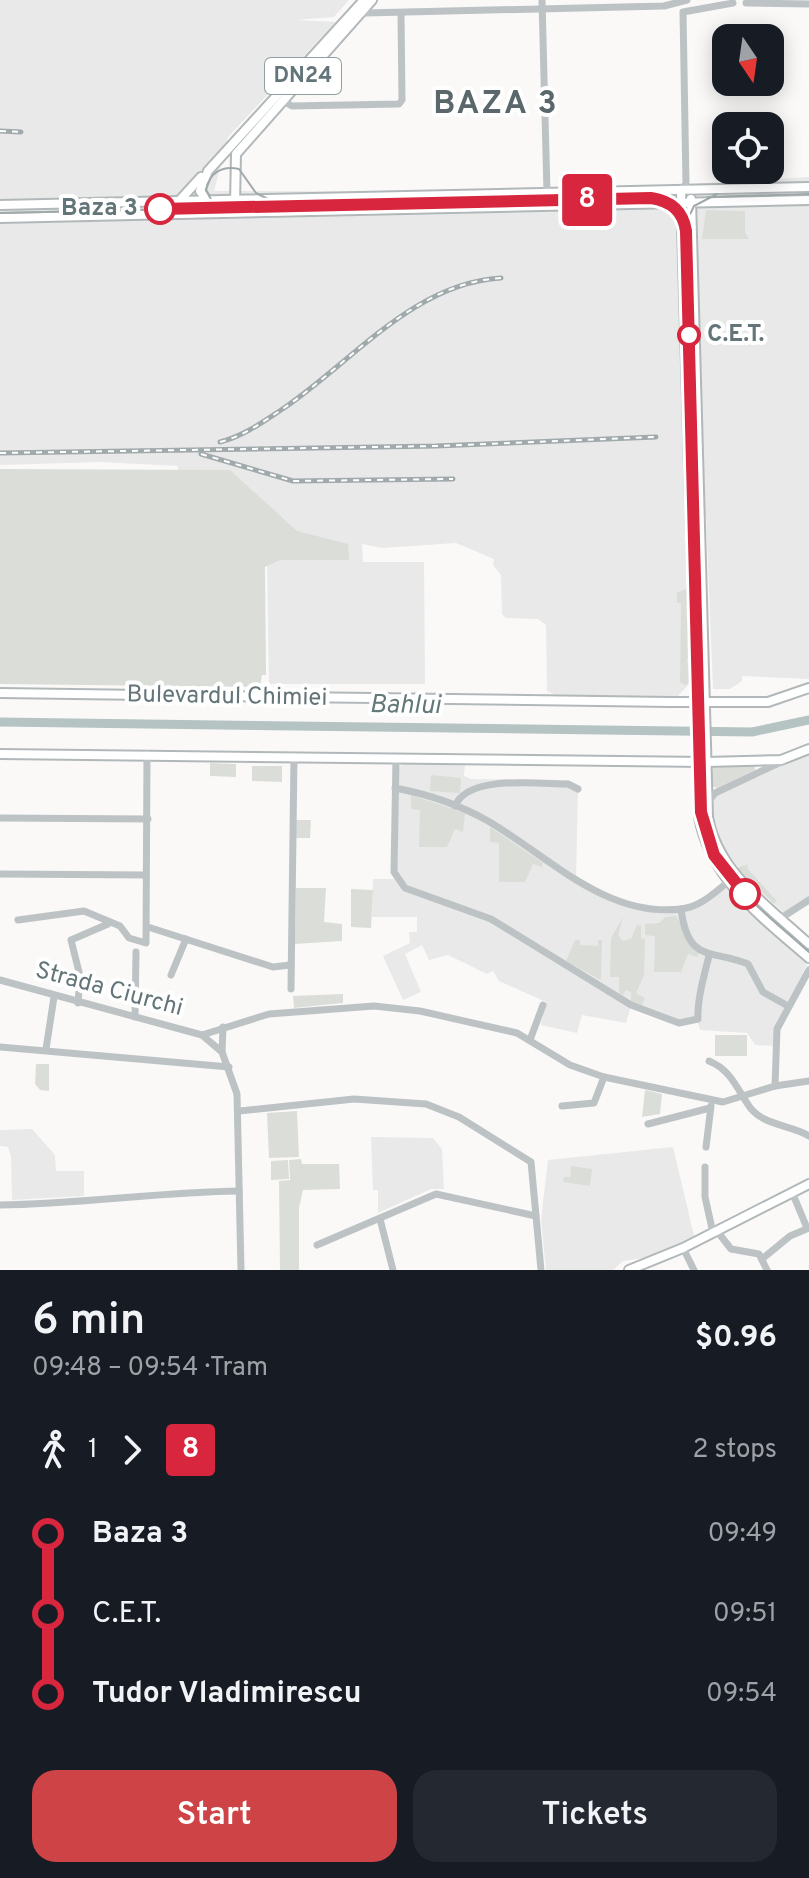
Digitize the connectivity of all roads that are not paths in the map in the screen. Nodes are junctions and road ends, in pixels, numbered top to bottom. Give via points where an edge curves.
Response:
1 (372, 0) edge
2 (687, 0) edge
3 (734, 1) edge
4 (746, 1) edge
5 (542, 4) edge
6 (809, 4) edge
7 (361, 6) edge
8 (401, 13) junction
9 (278, 99) junction
10 (208, 171) junction
11 (809, 187) edge
12 (686, 188) junction
13 (547, 193) junction
14 (180, 200) junction
15 (204, 200) junction
16 (237, 200) junction
17 (809, 200) edge
18 (719, 202) junction
19 (659, 203) junction
20 (687, 203) junction
21 (0, 205) edge
22 (222, 213) junction
23 (0, 218) edge
24 (687, 227) junction
25 (809, 688) edge
26 (0, 693) edge
27 (699, 701) junction
28 (809, 749) edge
29 (0, 754) edge
30 (147, 754) junction
31 (796, 755) junction
32 (294, 756) junction
33 (396, 758) junction
34 (696, 762) junction
35 (395, 788) junction
36 (578, 789) dead end
37 (707, 804) junction
38 (455, 806) junction
39 (0, 818) edge
40 (148, 819) junction
41 (0, 874) edge
42 (146, 875) junction
43 (732, 878) junction
44 (809, 900) edge
45 (681, 909) junction
46 (781, 918) junction
47 (18, 920) dead end
48 (108, 924) junction
49 (148, 927) junction
50 (186, 939) junction
51 (809, 944) edge
52 (136, 952) dead end
53 (709, 956) junction
54 (809, 958) edge
55 (290, 965) junction
56 (809, 970) edge
57 (171, 975) dead end
58 (0, 980) edge
59 (291, 989) dead end
60 (54, 997) junction
61 (78, 1003) junction
62 (543, 1005) dead end
63 (788, 1006) junction
64 (135, 1017) junction
65 (223, 1027) junction
66 (202, 1035) junction
67 (530, 1040) junction
68 (0, 1047) edge
69 (46, 1049) junction
70 (222, 1052) junction
71 (709, 1061) dead end
72 (229, 1067) junction
73 (604, 1077) junction
74 (809, 1081) edge
75 (775, 1086) junction
76 (745, 1100) junction
77 (711, 1104) junction
78 (562, 1106) dead end
79 (239, 1111) junction
80 (648, 1124) dead end
81 (809, 1136) edge
82 (706, 1147) dead end
83 (705, 1167) dead end
84 (809, 1184) edge
85 (239, 1191) junction
86 (792, 1192) junction
87 (0, 1205) edge
88 (536, 1216) junction
89 (380, 1219) junction
90 (808, 1228) edge
91 (715, 1232) junction
92 (317, 1245) dead end
93 (683, 1248) junction
94 (762, 1259) junction
95 (241, 1270) edge
96 (393, 1270) edge
97 (541, 1270) edge
98 (629, 1270) edge
99 (694, 1270) edge
100 (767, 1270) edge

1 - 7 main road, DN24
2 - 5 street via 664,6
3 - 4 street via 740,9
3 - 12 street via 683,12
4 - 6 street
5 - 8 street
5 - 13 street
7 - 8 street
7 - 9 main road, DN24
8 - 9 street via 401,102 292,106
9 - 10 main road, DN24
9 - 16 main road, DN24 via 236,154
10 - 14 main road, DN24
10 - 15 main road via 200,187
11 - 12 main road
12 - 13 main road
12 - 20 main road
13 - 16 main road
14 - 15 main road
14 - 21 main road
15 - 16 main road
15 - 22 main road
16 - 22 main road
17 - 18 main road
18 - 20 main road
18 - 24 main road via 703,207
19 - 20 main road
19 - 22 main road
19 - 24 main road
20 - 24 main road
22 - 23 main road
24 - 27 main road
25 - 27 main road, Bulevardul Chimiei via 768,702
26 - 27 main road, Bulevardul Chimiei
27 - 34 main road
28 - 31 main road
29 - 30 main road
30 - 32 main road
30 - 40 street
31 - 34 main road via 768,761
31 - 37 street via 715,793
32 - 33 main road
32 - 55 street
33 - 34 main road
33 - 35 street
34 - 37 main road
34 - 43 main road via 703,837
35 - 38 street
35 - 53 street via 394,872 401,884 419,894 491,919 622,1000 679,1023 698,1019 697,996 704,990
36 - 38 street via 568,784 484,784 459,797
37 - 43 main road
38 - 45 street via 632,907
39 - 40 street
40 - 42 street
41 - 42 street
42 - 49 street
43 - 45 street via 707,899
43 - 46 main road
43 - 54 main road
44 - 46 street
45 - 53 street via 687,936
46 - 51 main road
47 - 48 street via 84,911
48 - 49 street via 120,926 141,943 146,943
48 - 61 street via 71,940 80,976
49 - 50 street
50 - 55 street via 273,967
50 - 57 street
52 - 64 street
53 - 63 street via 748,964 763,992
55 - 59 street
56 - 63 street
58 - 60 street, Strada Ciurchi
60 - 61 street, Strada Ciurchi
60 - 69 street
61 - 64 street, Strada Ciurchi
62 - 67 street
63 - 75 street via 775,1041
64 - 66 street, Strada Ciurchi
65 - 66 street, Strada Ciurchi
65 - 67 street, Strada Ciurchi via 269,1014 395,1007 472,1021
65 - 70 street
66 - 70 street
67 - 73 street, Strada Ciurchi via 570,1065
68 - 69 street
69 - 72 street
70 - 72 street
71 - 76 street via 724,1069
72 - 79 street
73 - 77 street, Strada Ciurchi
73 - 78 street via 594,1103
74 - 75 street, Strada Ciurchi
75 - 76 street, Strada Ciurchi
76 - 77 street, Strada Ciurchi
76 - 81 street via 762,1119
77 - 80 street
77 - 82 street
79 - 85 street
79 - 88 street via 354,1099 445,1110 529,1158
83 - 91 street via 705,1197
84 - 86 main road
85 - 87 street
85 - 95 street
86 - 90 street
86 - 91 main road
88 - 89 street via 436,1194
88 - 97 street
89 - 92 street
89 - 96 street
90 - 94 street
91 - 93 main road
91 - 94 street via 731,1249
93 - 98 main road
93 - 99 street
94 - 100 street

